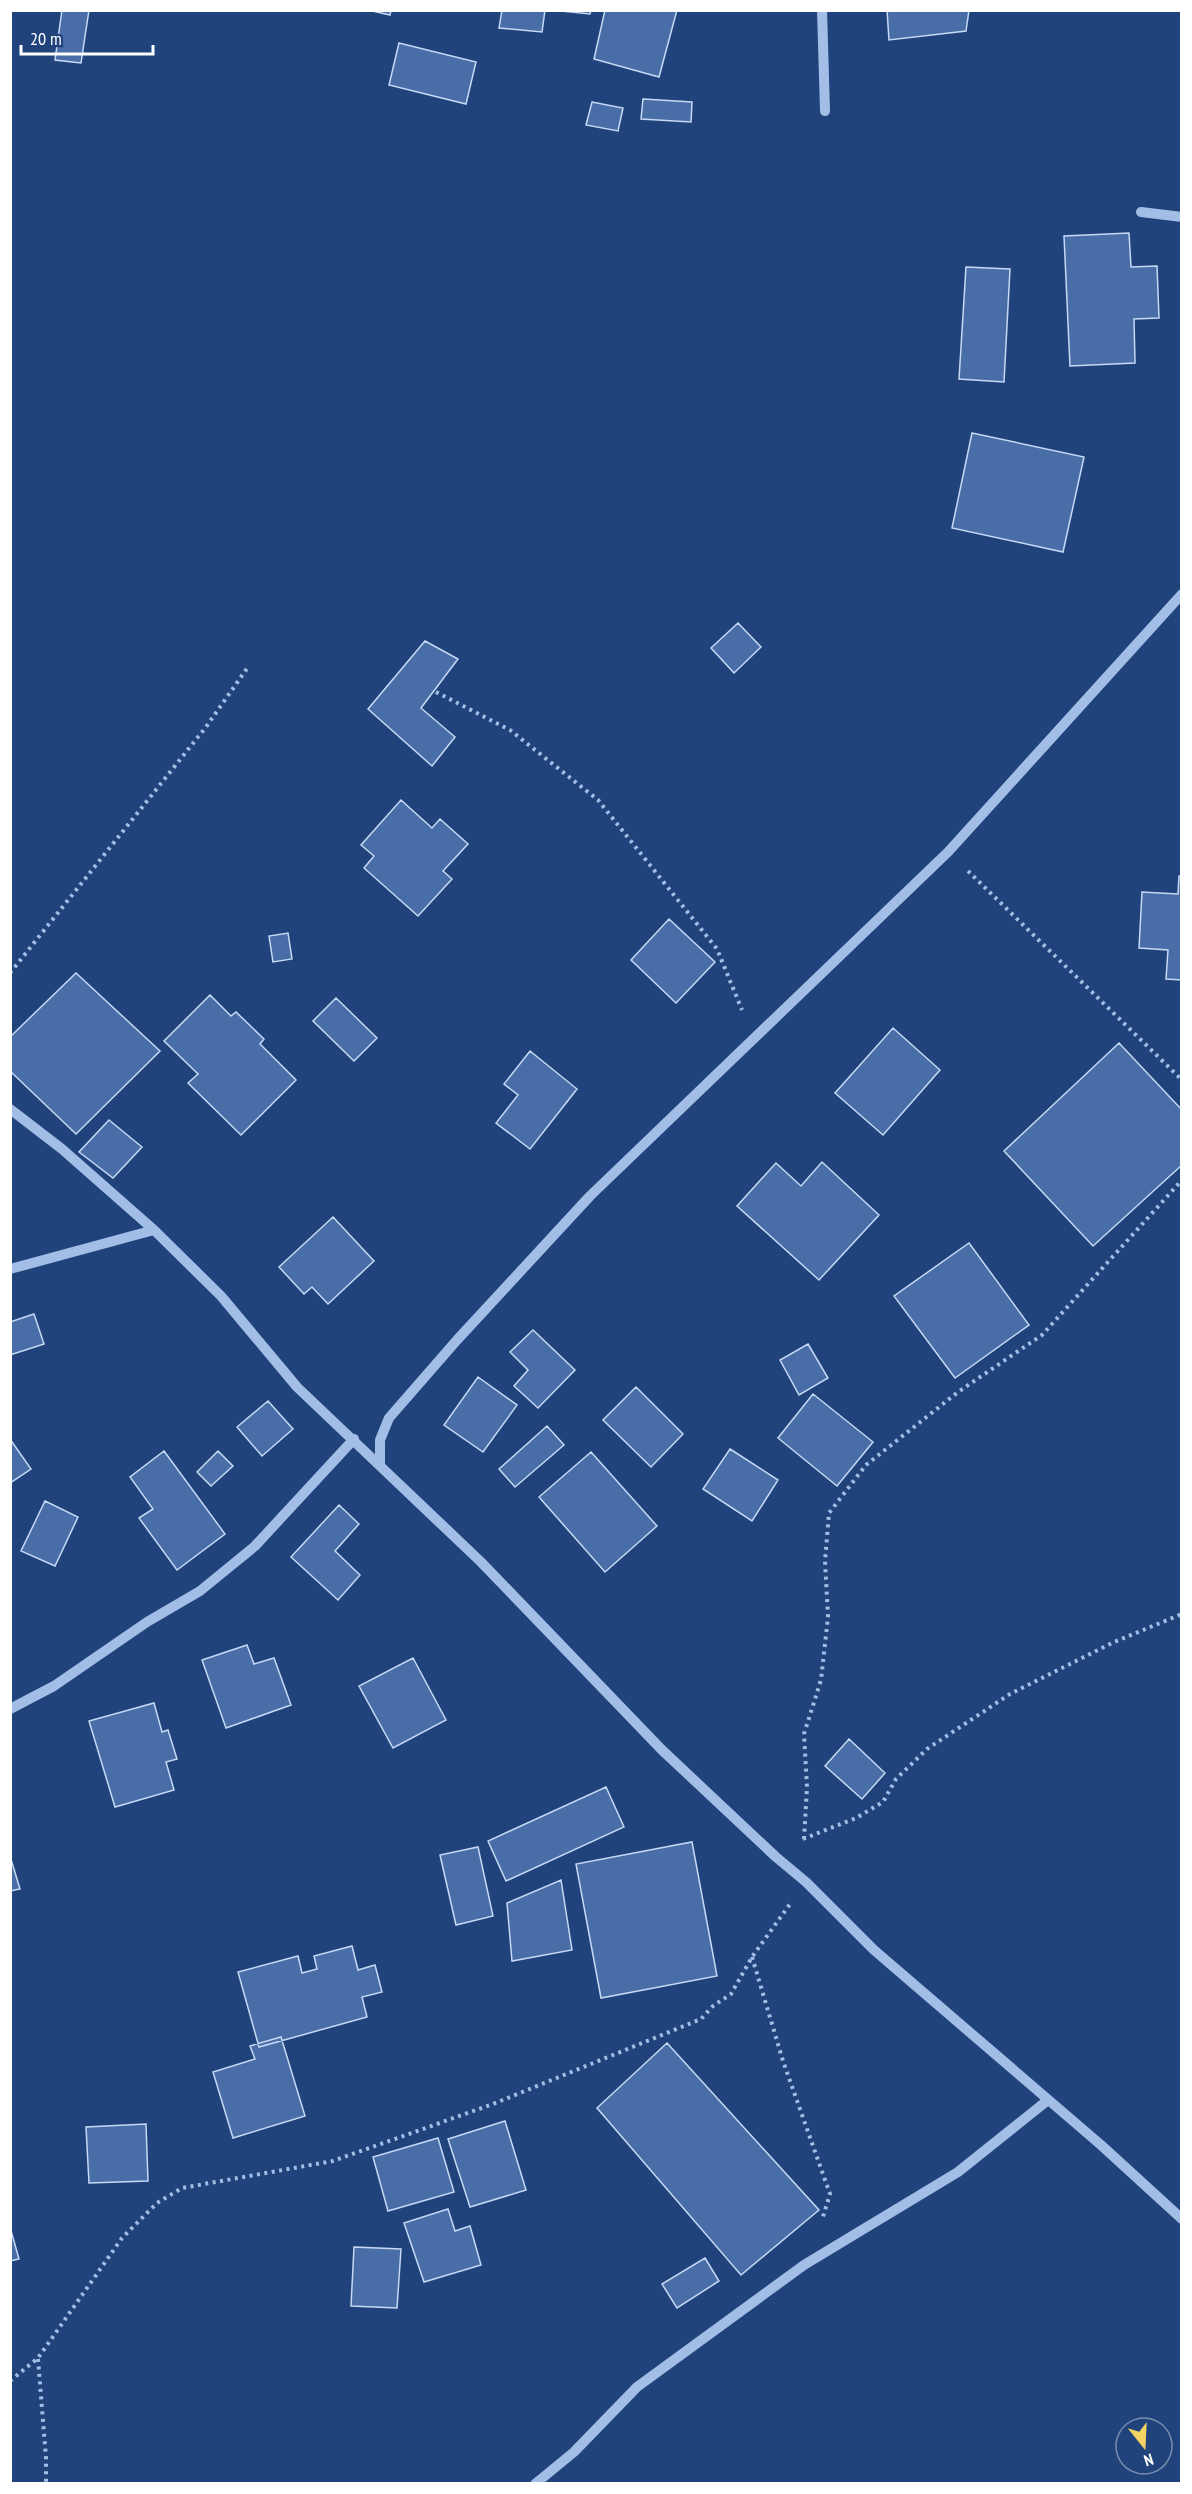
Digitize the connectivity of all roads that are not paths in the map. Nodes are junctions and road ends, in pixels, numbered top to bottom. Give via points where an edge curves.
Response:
1 (822, 10) edge
2 (825, 111) dead end
3 (1141, 212) dead end
4 (1182, 217) edge
5 (1182, 594) edge
6 (10, 1109) edge
7 (154, 1230) junction
8 (10, 1269) edge
9 (354, 1439) junction
10 (380, 1466) junction
11 (10, 1709) edge
12 (1048, 2100) junction
13 (1182, 2219) edge
14 (535, 2484) edge

1 - 2 street
3 - 4 street
5 - 10 street via 948,852 590,1196 457,1340 389,1418 380,1440
6 - 7 street
7 - 8 street
7 - 9 street via 221,1296 297,1387
9 - 10 street
9 - 11 street via 255,1546 200,1591 54,1686
10 - 12 street via 481,1562 662,1750 874,1950
12 - 13 street
12 - 14 street via 958,2172 804,2265 637,2387 574,2452

